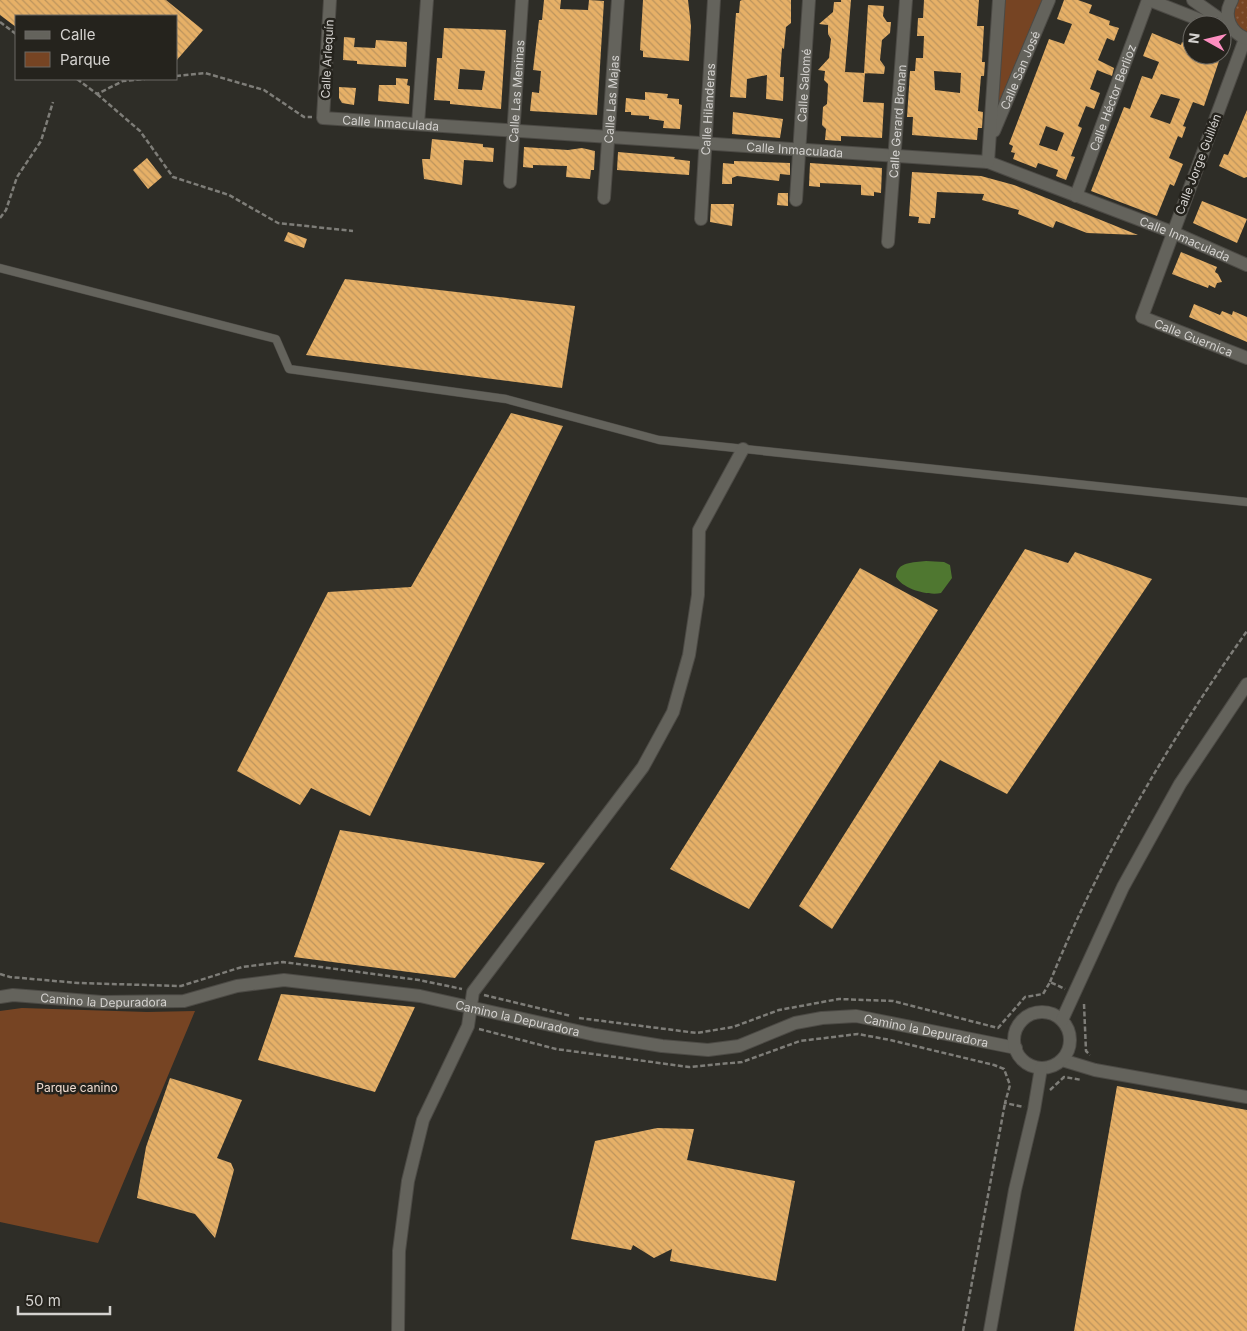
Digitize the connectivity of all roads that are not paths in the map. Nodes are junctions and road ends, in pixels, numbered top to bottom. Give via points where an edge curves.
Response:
1 (330, 0) edge
2 (426, 0) edge
3 (522, 0) edge
4 (618, 0) edge
5 (714, 0) edge
6 (810, 0) edge
7 (906, 0) edge
8 (999, 0) edge
9 (1048, 0) edge
10 (1148, 0) edge
11 (1193, 0) edge
12 (1232, 0) edge
13 (1187, 15) edge
14 (1236, 34) edge
15 (323, 118) joint
16 (418, 124) junction
17 (512, 130) junction
18 (609, 136) junction
19 (991, 140) junction
20 (705, 143) junction
21 (800, 149) junction
22 (895, 156) junction
23 (988, 162) junction
24 (510, 182) dead end
25 (1076, 196) junction
26 (604, 198) dead end
27 (796, 200) dead end
28 (700, 219) dead end
29 (1172, 232) junction
30 (888, 242) dead end
31 (1247, 265) edge
32 (0, 268) edge
33 (1142, 317) joint
34 (1247, 358) edge
35 (743, 449) junction
36 (1247, 502) edge
37 (1247, 684) edge
38 (0, 988) edge
39 (6, 996) edge
40 (471, 1008) junction
41 (1062, 1020) junction
42 (1016, 1048) junction
43 (1062, 1060) junction
44 (1041, 1068) junction
45 (1247, 1097) edge
46 (398, 1331) edge
47 (990, 1331) edge

1 - 15 street, Calle Arlequín
2 - 16 street
3 - 17 street, Calle Las Meninas
4 - 18 street, Calle Las Majas
5 - 20 street, Calle Hilanderas
6 - 21 street, Calle Salomé
7 - 22 street, Calle Gerard Brenan
8 - 19 street, Calle San José
9 - 19 street, Calle San José
10 - 13 street
10 - 25 street, Calle Héctor Berlioz
11 - 14 street
12 - 14 street via 1228,11
14 - 29 street, Calle Jorge Guillén
15 - 16 street, Calle Inmaculada
16 - 17 street, Calle Inmaculada
17 - 18 street, Calle Inmaculada
17 - 24 street, Calle Las Meninas
18 - 20 street, Calle Inmaculada
18 - 26 street, Calle Las Majas
19 - 23 street, Calle San José
20 - 21 street, Calle Inmaculada
20 - 28 street, Calle Hilanderas
21 - 22 street, Calle Inmaculada
21 - 27 street, Calle Salomé
22 - 23 street, Calle Inmaculada
22 - 30 street, Calle Gerard Brenan
23 - 25 street, Calle Inmaculada
25 - 29 street, Calle Inmaculada
29 - 31 street, Calle Inmaculada
29 - 33 street, Calle Jorge Guillén
32 - 35 lane via 276,340 289,369 506,399 659,440
33 - 34 street, Calle Guernica
35 - 36 lane
35 - 40 street via 699,530 698,595 689,655 673,712 643,767 473,992
37 - 41 street via 1180,784 1123,887
38 - 39 street, Camino la Depuradora
39 - 40 street, Camino la Depuradora via 102,1002 184,1001 237,986 284,980 420,996
40 - 42 street, Camino la Depuradora via 595,1035 708,1050 739,1046 795,1023 856,1016
40 - 46 street via 468,1026 423,1120 408,1181 398,1251
41 - 42 street via 1051,1013 1039,1012 1028,1016 1019,1024
41 - 43 street via 1070,1040
42 - 44 street via 1022,1060
43 - 44 street via 1056,1065
43 - 45 street
44 - 47 street

